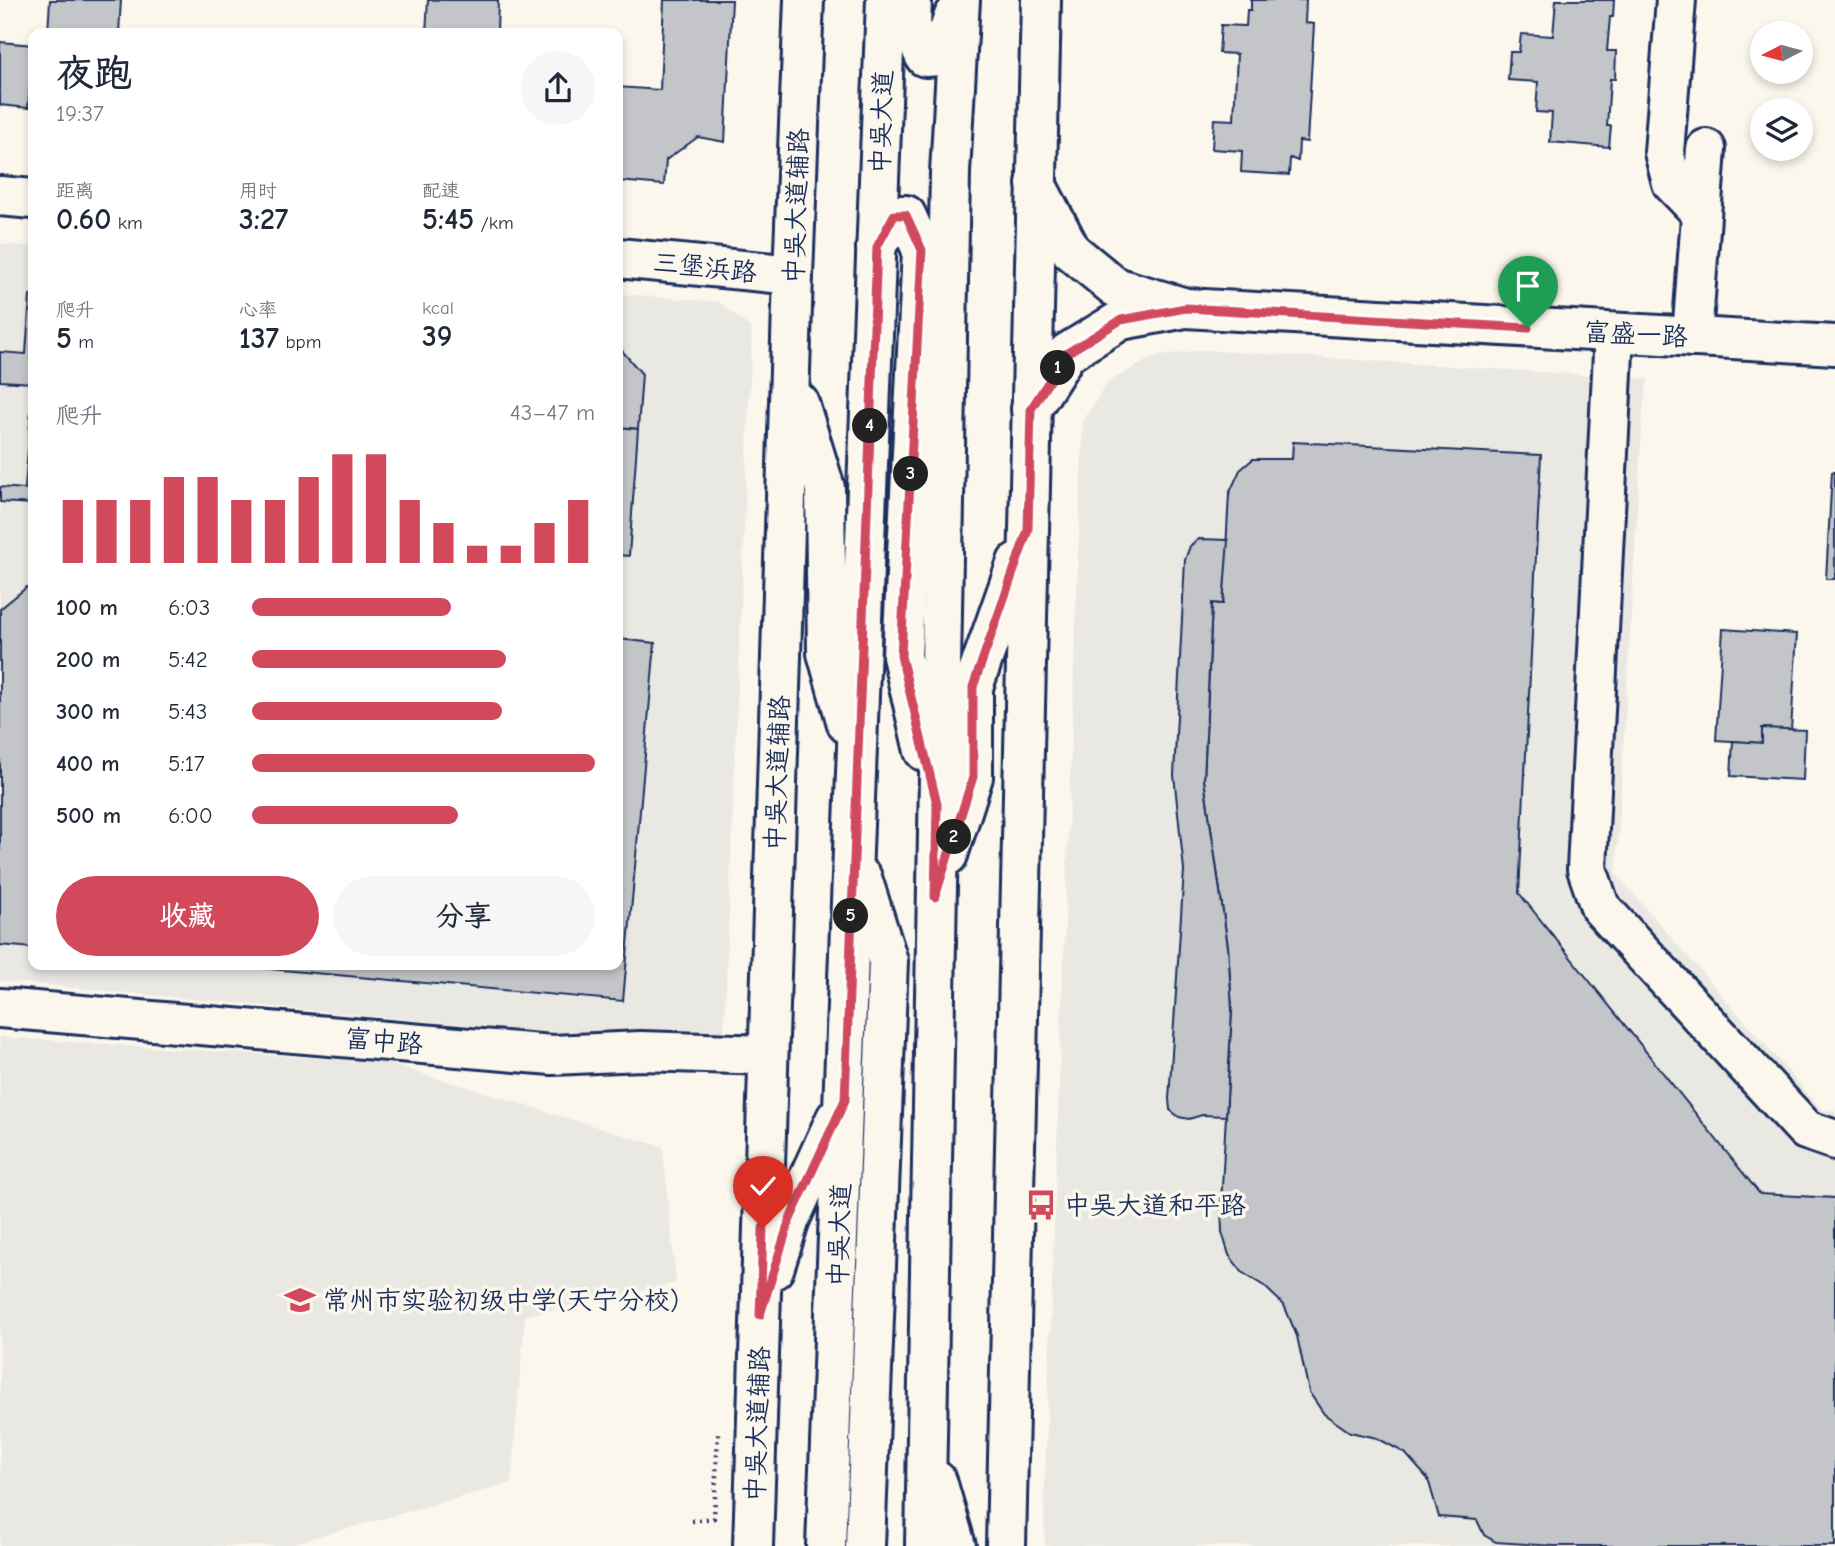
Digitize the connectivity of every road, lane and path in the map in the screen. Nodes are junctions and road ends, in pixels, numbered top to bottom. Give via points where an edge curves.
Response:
1 (804, 0) edge
2 (886, 0) edge
3 (912, 0) edge
4 (960, 0) edge
5 (1041, 0) edge
6 (1676, 0) edge
7 (1706, 149) dead end
8 (1036, 184) junction
9 (0, 196) edge
10 (28, 199) edge
11 (1701, 214) junction
12 (877, 247) junction
13 (623, 258) edge
14 (793, 275) junction
15 (1186, 308) junction
16 (1614, 333) junction
17 (1692, 337) junction
18 (1835, 345) edge
19 (790, 370) junction
20 (1031, 409) junction
21 (1028, 530) junction
22 (857, 760) junction
23 (937, 804) junction
24 (854, 849) junction
25 (935, 897) junction
26 (0, 1008) edge
27 (768, 1055) junction
28 (845, 1100) junction
29 (1835, 1140) edge
30 (760, 1315) junction
31 (926, 1445) junction
32 (714, 1518) dead end
33 (692, 1521) dead end
34 (751, 1541) edge
35 (826, 1546) edge
36 (865, 1546) edge
37 (925, 1546) edge
38 (956, 1546) edge
39 (1006, 1546) edge

1 - 14 main road, 中吴大道辅路
2 - 12 main road, 中吴大道
3 - 4 main road via 911,26 925,57 940,56
4 - 23 main road via 950,172
5 - 8 main road
6 - 11 main road via 1664,152 1672,183
7 - 11 main road
8 - 15 main road via 1071,251 1115,287
8 - 20 main road
9 - 10 main road
11 - 17 main road
12 - 22 main road, 中吴大道
12 - 23 main road via 894,215 906,215 922,250 901,656
13 - 14 main road, 三堡浜路
14 - 19 main road, 中吴大道辅路
15 - 16 main road, 富盛一路
15 - 20 main road via 1121,320 1067,353
16 - 17 main road, 富盛一路
16 - 29 main road via 1587,869 1600,907 1806,1130
17 - 18 main road, 富盛一路
19 - 22 main road via 825,488 827,653
19 - 27 main road, 中吴大道辅路
20 - 21 main road
21 - 25 main road via 973,687 973,777
21 - 39 main road
22 - 24 main road, 中吴大道
23 - 25 main road
24 - 28 main road, 中吴大道
24 - 36 main road via 888,961
25 - 31 main road
26 - 27 main road, 富中路 via 552,1055 641,1051
27 - 30 main road, 中吴大道辅路
28 - 30 main road via 790,1219
28 - 35 main road, 中吴大道
30 - 34 main road, 中吴大道辅路
31 - 37 main road
31 - 38 main road
32 - 33 path

